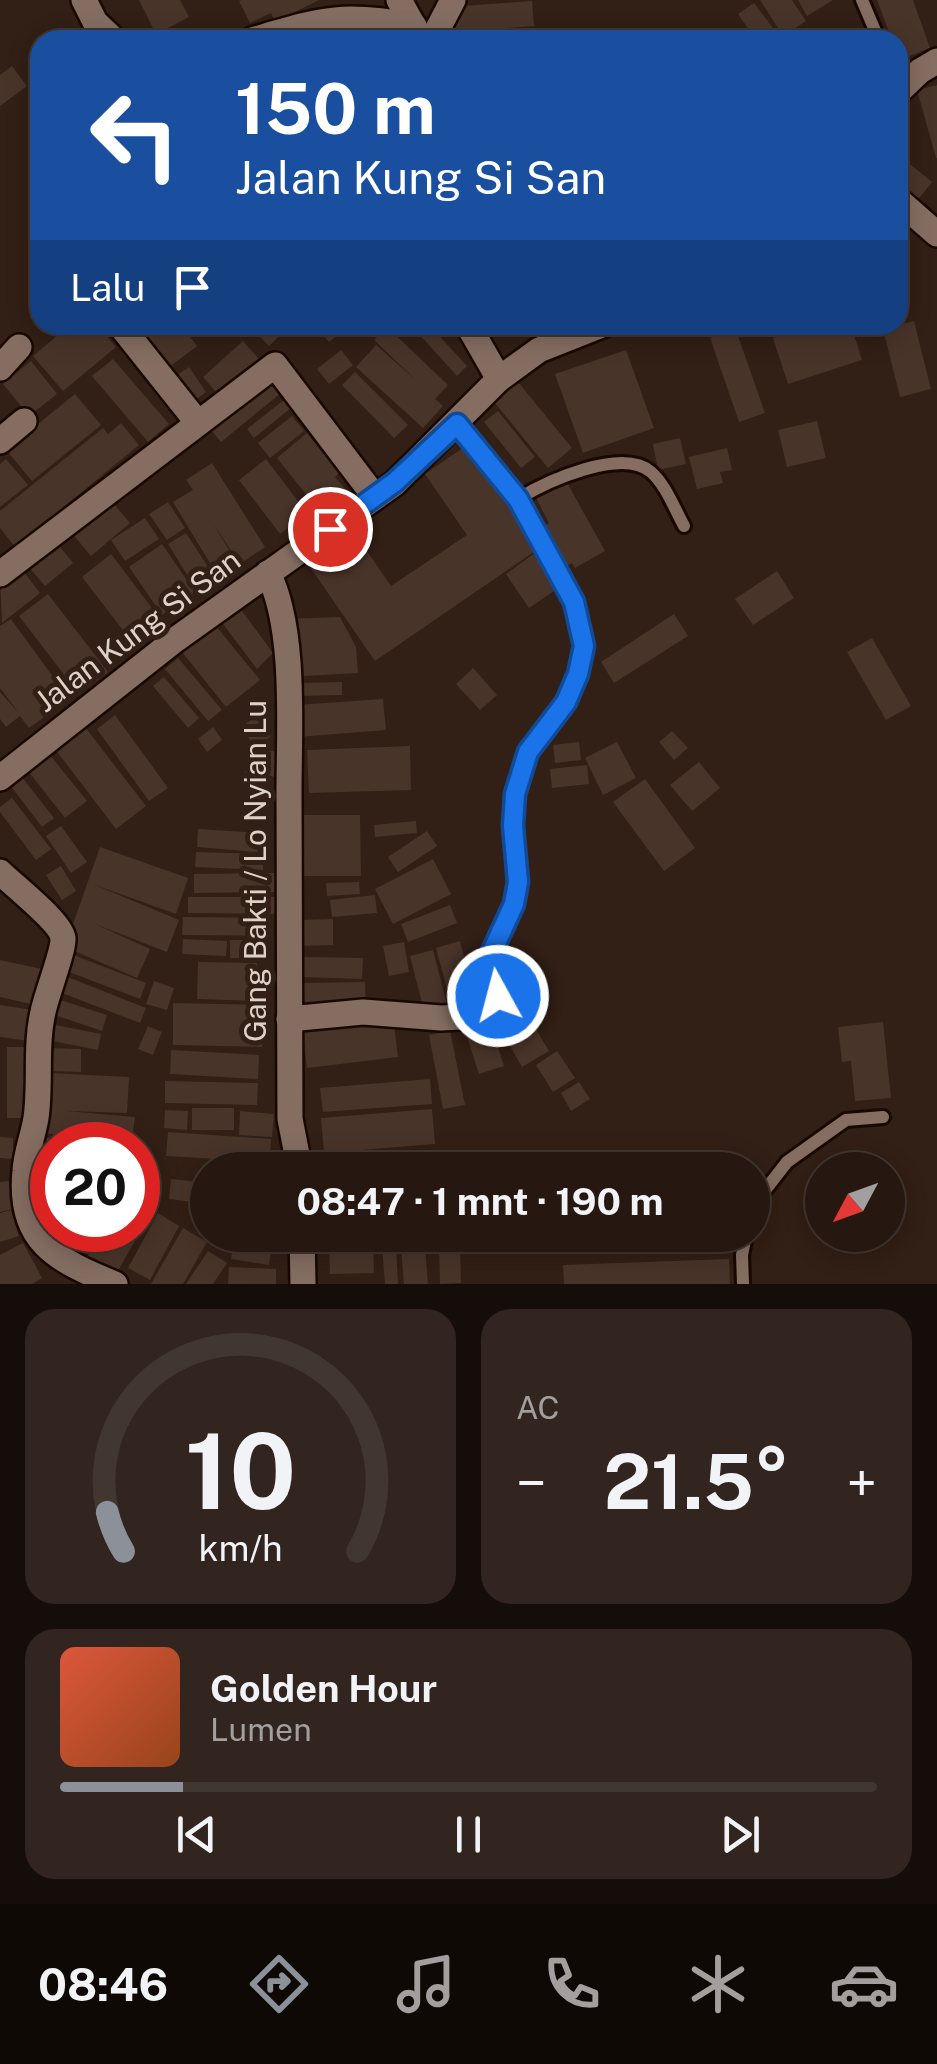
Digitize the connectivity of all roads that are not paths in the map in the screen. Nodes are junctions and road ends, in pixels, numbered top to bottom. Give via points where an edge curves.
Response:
1 (84, 0) edge
2 (399, 0) edge
3 (452, 0) edge
4 (862, 0) edge
5 (104, 30) edge
6 (284, 30) edge
7 (403, 30) edge
8 (420, 30) edge
9 (427, 30) edge
10 (875, 30) edge
11 (937, 61) edge
12 (908, 77) edge
13 (908, 209) edge
14 (937, 234) edge
15 (128, 335) edge
16 (474, 335) edge
17 (577, 335) edge
18 (19, 346) dead end
19 (0, 368) edge
20 (499, 380) junction
21 (24, 421) dead end
22 (198, 423) junction
23 (457, 424) junction
24 (0, 440) edge
25 (375, 497) junction
26 (518, 499) junction
27 (684, 526) dead end
28 (268, 573) junction
29 (0, 574) edge
30 (0, 778) edge
31 (0, 872) edge
32 (498, 996) dead end
33 (479, 1016) dead end
34 (289, 1020) junction
35 (884, 1117) dead end
36 (296, 1152) edge
37 (770, 1184) edge
38 (302, 1252) edge
39 (743, 1252) edge
40 (115, 1284) edge
41 (303, 1284) edge
42 (743, 1284) edge

1 - 5 street
2 - 8 street
3 - 9 street
4 - 10 lane
6 - 7 street via 348,16
11 - 12 street
13 - 14 street
15 - 22 street
16 - 20 street
17 - 20 street, Jalan Kung Si San via 539,350
18 - 19 street
20 - 23 street, Jalan Kung Si San
21 - 24 street
22 - 25 street via 275,365
22 - 29 street
23 - 25 street, Jalan Kung Si San
23 - 26 lane
25 - 28 street, Jalan Kung Si San
26 - 27 lane via 559,477 627,460 655,475
26 - 32 lane via 574,602 584,646 566,702 528,752 515,794 518,882 490,956
28 - 30 street, Jalan Kung Si San
28 - 34 street, Gang Bakti / Lo Nyian Lu via 283,615 289,727
31 - 40 street via 56,924 63,940 41,1019 24,1205 41,1243
33 - 34 street via 363,1012
34 - 36 street, Gang Bakti / Lo Nyian Lu
35 - 37 lane via 846,1120 787,1162
38 - 41 street
39 - 42 lane

